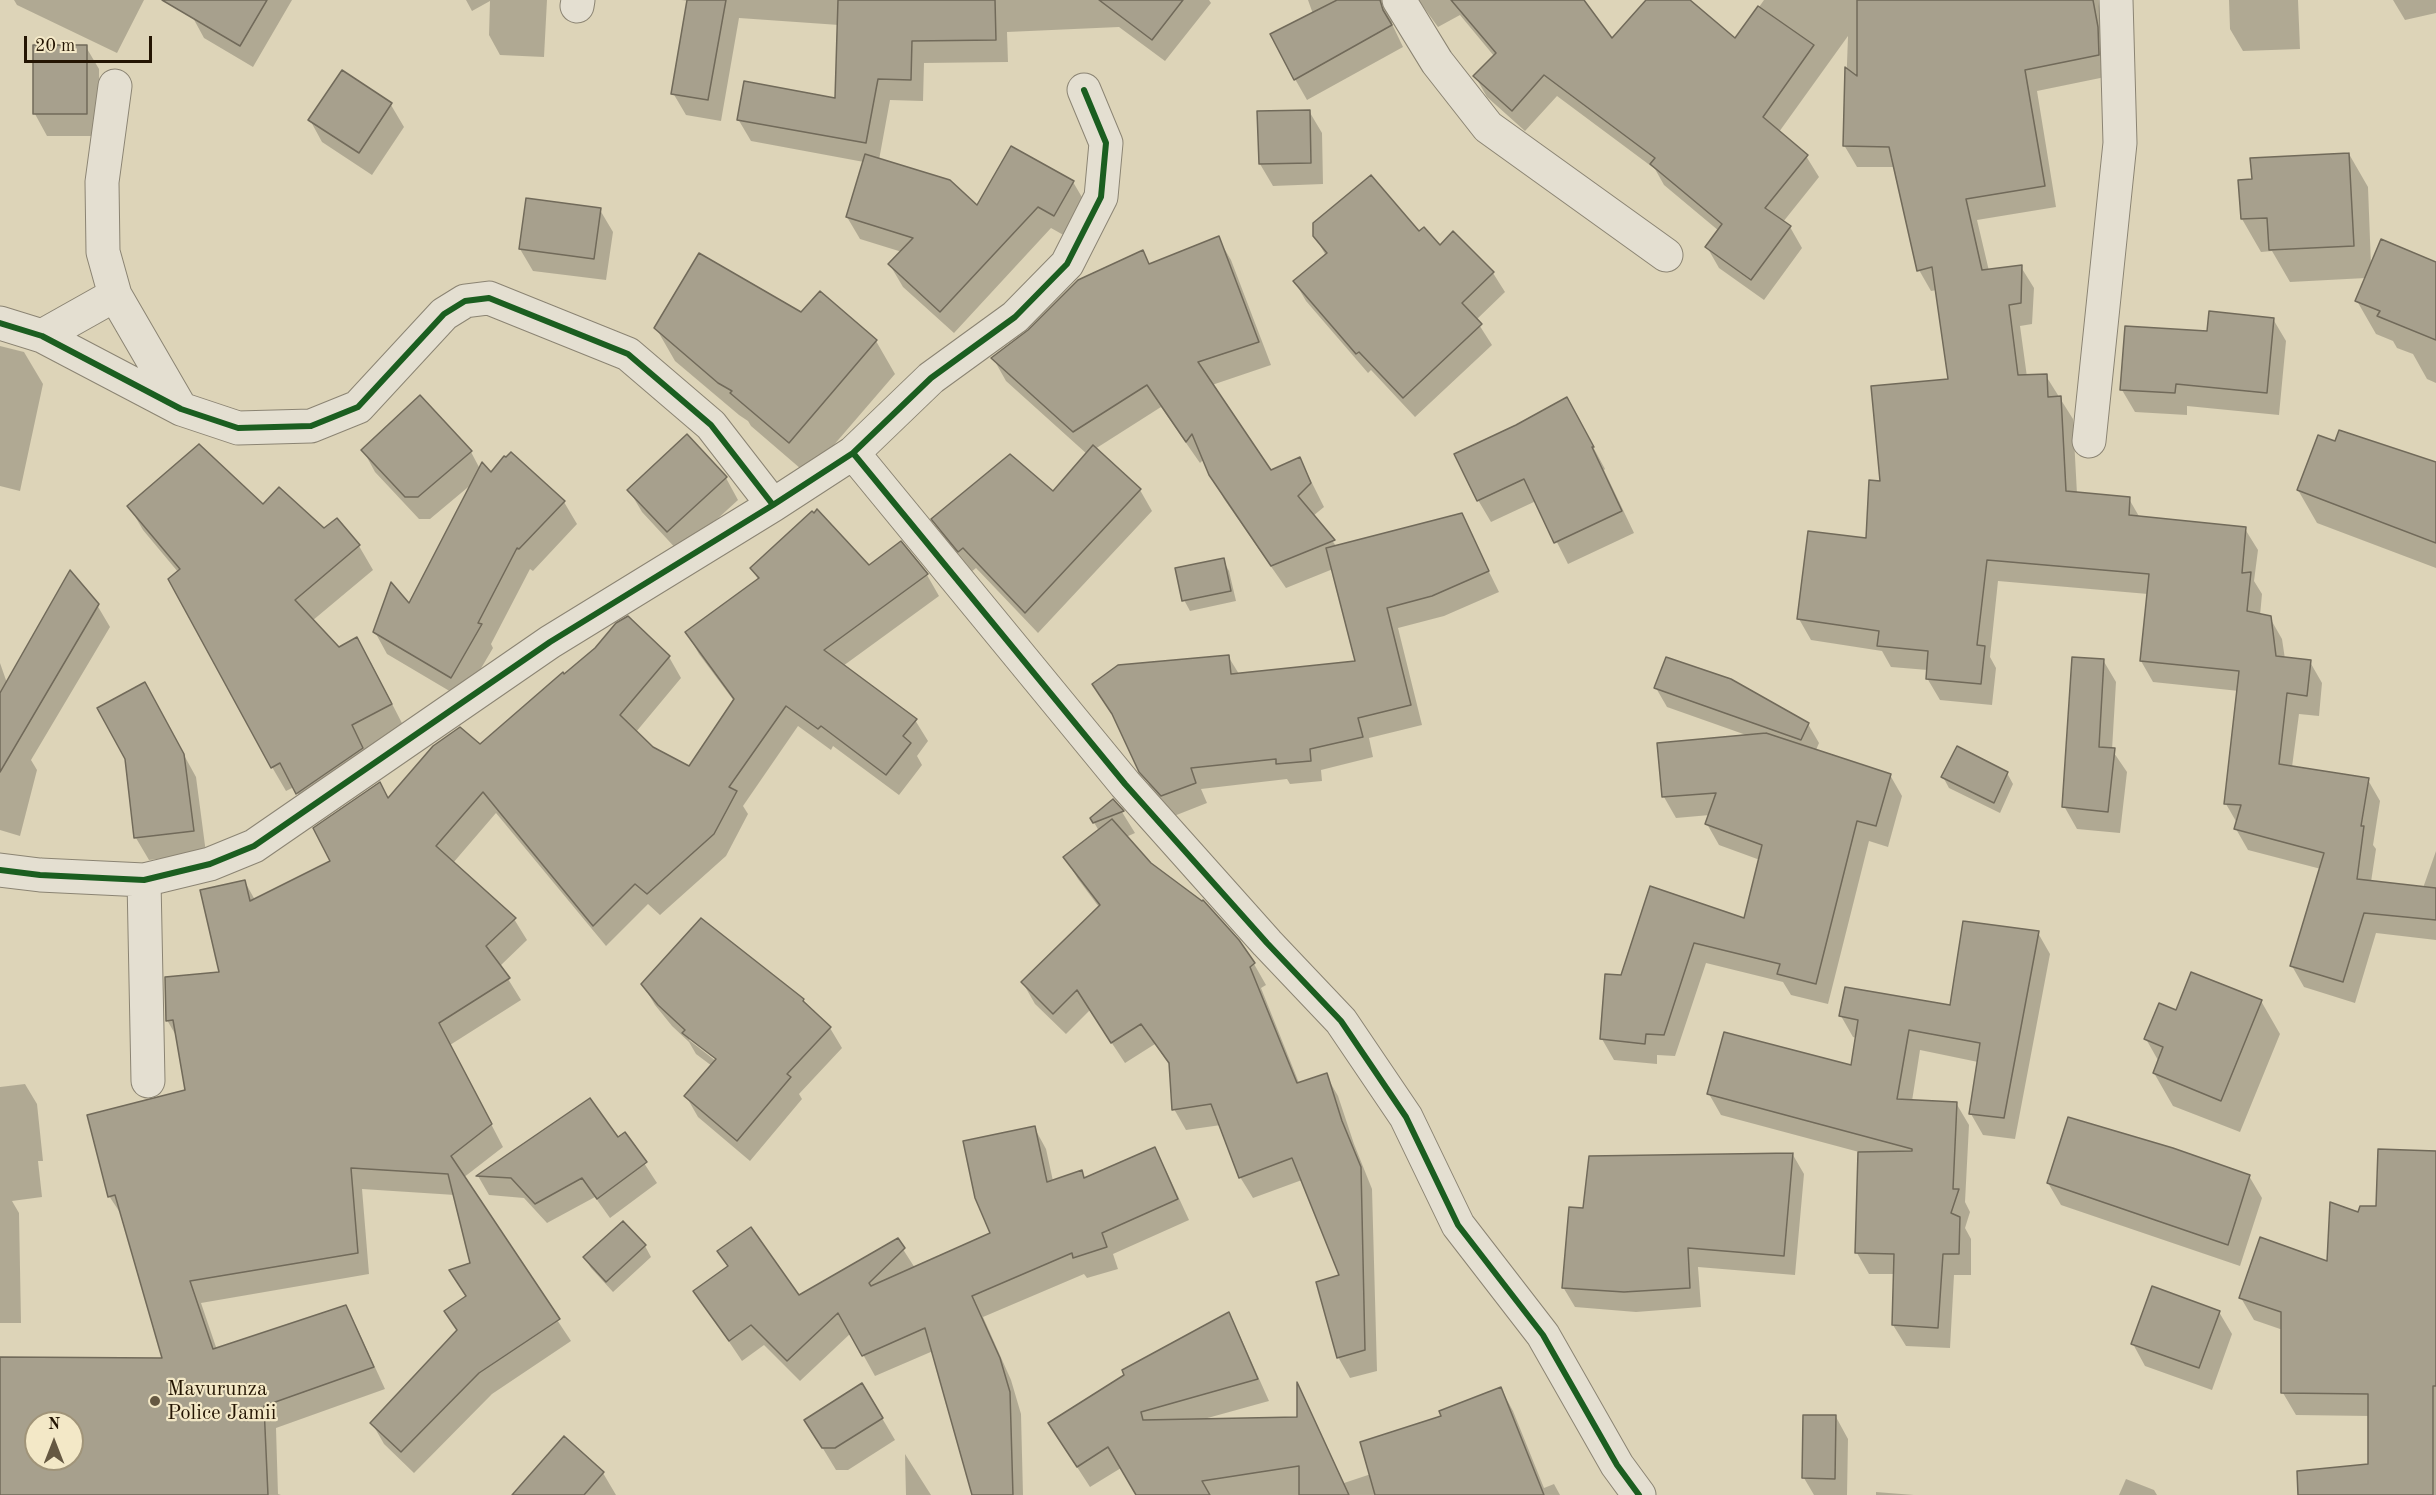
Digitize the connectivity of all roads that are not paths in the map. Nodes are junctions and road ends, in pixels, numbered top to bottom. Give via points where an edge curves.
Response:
1 (1399, 0) edge
2 (2116, 0) edge
3 (115, 86) dead end
4 (1084, 90) dead end
5 (1666, 255) dead end
6 (115, 296) junction
7 (0, 323) edge
8 (42, 336) junction
9 (181, 409) junction
10 (2089, 441) dead end
11 (853, 453) junction
12 (773, 505) junction
13 (0, 870) edge
14 (144, 880) junction
15 (148, 1081) dead end
16 (1639, 1495) edge

1 - 5 street via 1437,62 1488,127
2 - 10 street via 2120,143
3 - 6 street via 102,182 103,252
4 - 11 street via 1106,143 1101,197 1067,264 1015,316 931,378
6 - 8 street
6 - 9 street
7 - 8 street
8 - 9 street
9 - 12 street via 238,428 311,426 358,406 444,314 465,301 489,298 628,354 711,425
11 - 12 street
11 - 16 street via 1125,784 1341,1021 1406,1117 1458,1225 1543,1335 1617,1465
12 - 14 street via 550,642 254,846 210,864
13 - 14 street via 40,876
14 - 15 street

